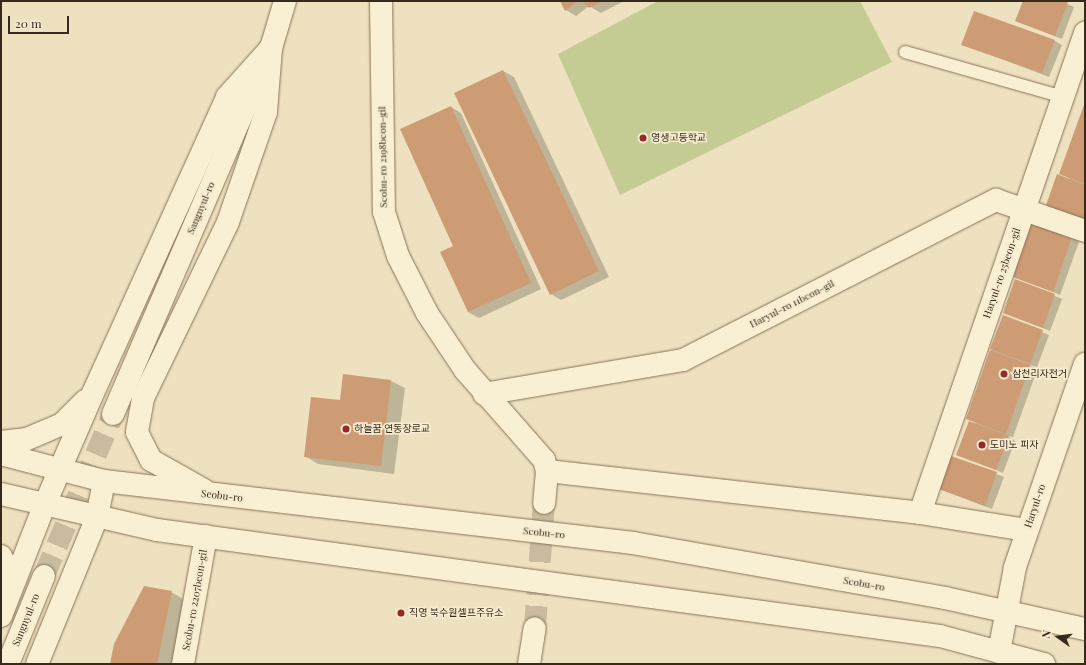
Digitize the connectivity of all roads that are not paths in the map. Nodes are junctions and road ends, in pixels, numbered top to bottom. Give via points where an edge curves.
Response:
1 (285, 1) edge
2 (381, 1) edge
3 (1085, 33) edge
4 (271, 48) junction
5 (905, 52) dead end
6 (1063, 97) junction
7 (1024, 209) junction
8 (1085, 231) edge
9 (1085, 364) edge
10 (93, 393) junction
11 (484, 394) junction
12 (112, 414) tunnel mouth
13 (1, 442) edge
14 (1, 454) edge
15 (59, 471) junction
16 (547, 471) junction
17 (104, 482) junction
18 (1, 494) edge
19 (212, 495) junction
20 (544, 502) tunnel mouth
21 (45, 504) junction
22 (920, 513) junction
23 (97, 517) junction
24 (1026, 530) junction
25 (206, 536) junction
26 (1, 556) edge
27 (44, 576) tunnel mouth
28 (3, 611) edge
29 (1006, 612) junction
30 (535, 628) tunnel mouth
31 (1085, 630) edge
32 (998, 658) edge
33 (8, 664) edge
34 (37, 664) edge
35 (183, 664) edge
36 (530, 664) edge
37 (1044, 664) edge

1 - 4 main road, Sangnyul-ro
2 - 11 main road, Seobu-ro 2198beon-gil via 384,212 398,256 428,313
3 - 6 main road, Haryul-ro 25beon-gil
4 - 10 main road via 227,97
4 - 12 main road, Sangnyul-ro
4 - 19 main road via 266,112 233,207 143,398 137,432 151,460
5 - 6 lane
6 - 7 main road, Haryul-ro 25beon-gil
7 - 8 main road, Haryul-ro 11beon-gil
7 - 11 main road, Haryul-ro 11beon-gil via 996,200 683,360
7 - 22 main road, Haryul-ro 25beon-gil
9 - 24 main road, Haryul-ro
10 - 13 main road via 62,424 27,439
10 - 15 main road
11 - 16 main road, Seobu-ro 2198beon-gil via 544,460
14 - 15 main road, Seobu-ro
15 - 17 main road, Seobu-ro
15 - 21 main road
16 - 20 main road
16 - 22 main road
17 - 19 main road, Seobu-ro
17 - 23 main road
18 - 21 main road
19 - 29 main road, Seobu-ro via 633,543 945,598
21 - 23 main road
21 - 28 main road
22 - 24 main road
23 - 25 main road via 157,530
23 - 34 main road
24 - 29 main road, Haryul-ro
25 - 32 main road via 940,636
25 - 35 main road, Seobu-ro 2207beon-gil
26 - 28 main road via 6,567
27 - 33 main road, Sangnyul-ro
29 - 31 main road, Seobu-ro
29 - 32 main road, Haryul-ro
30 - 36 main road
32 - 37 main road

